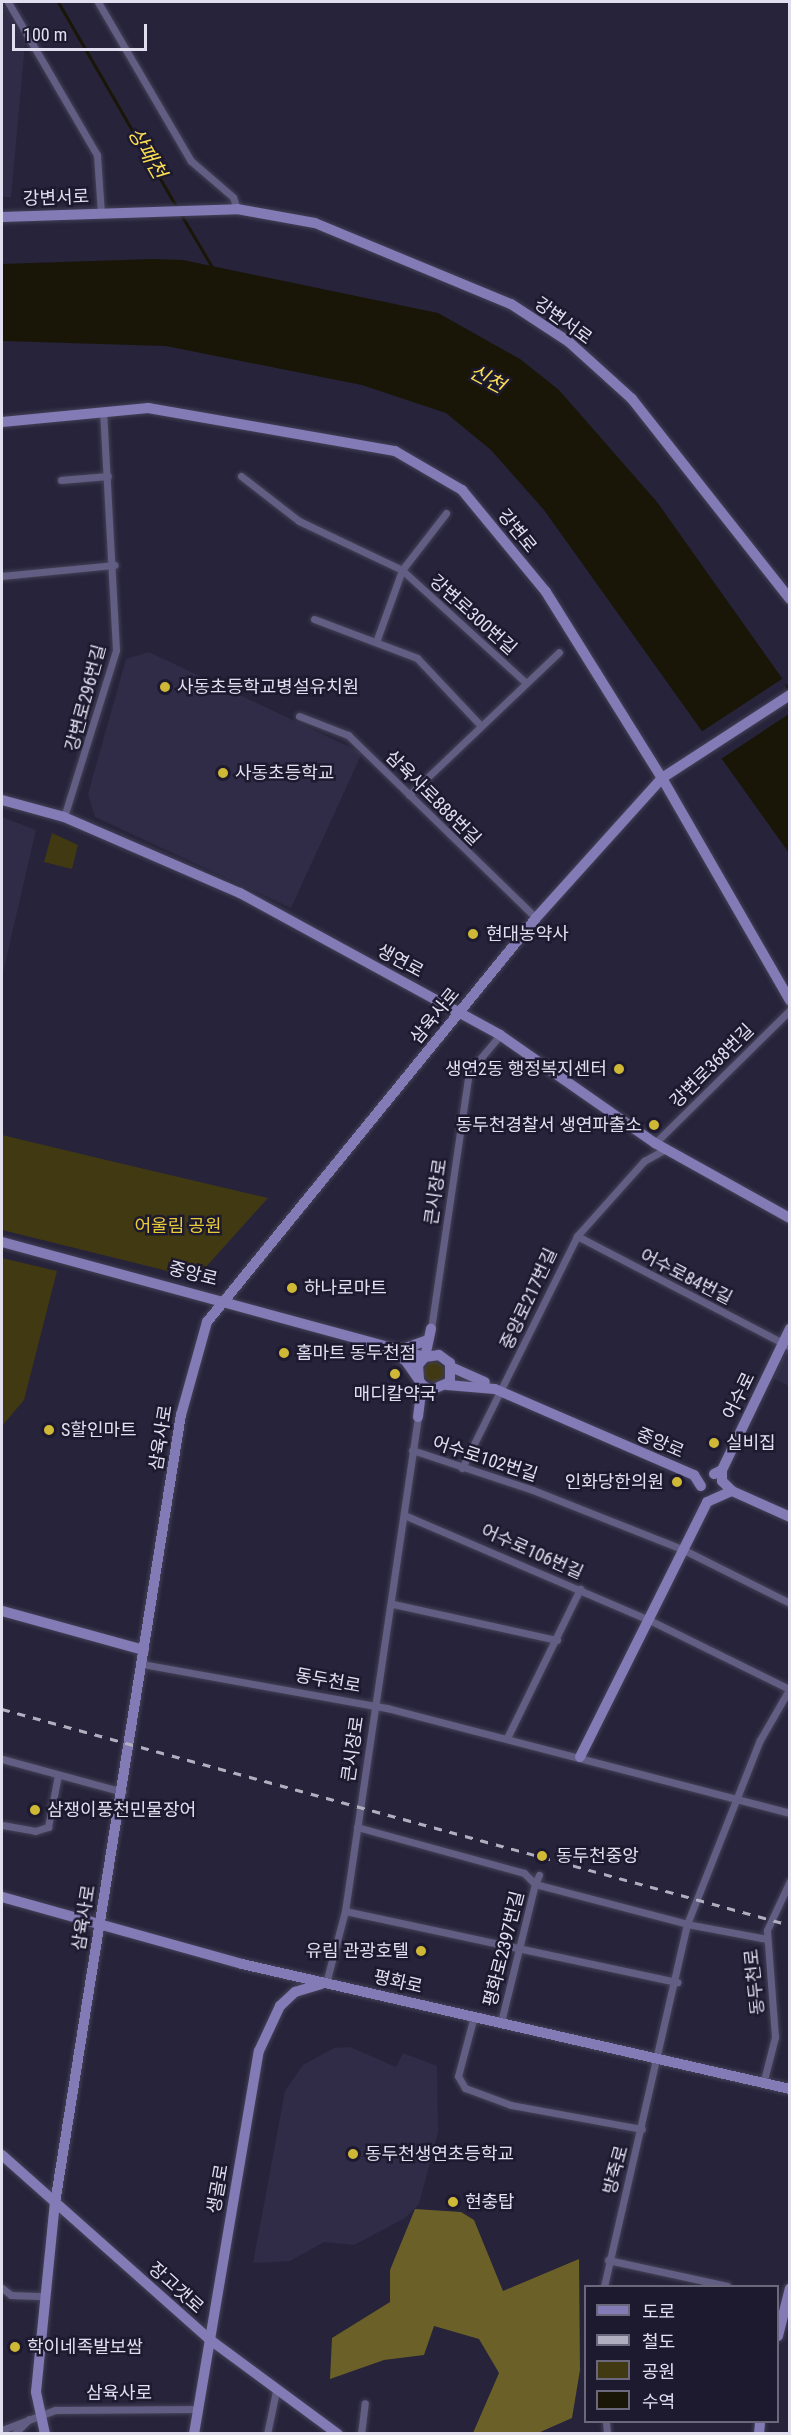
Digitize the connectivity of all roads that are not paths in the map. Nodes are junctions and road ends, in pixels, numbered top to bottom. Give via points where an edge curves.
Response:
1 (8, 2) edge
2 (98, 2) edge
3 (237, 209) junction
4 (106, 213) junction
5 (2, 217) edge
6 (103, 412) junction
7 (2, 422) edge
8 (108, 476) junction
9 (241, 476) dead end
10 (61, 480) dead end
11 (446, 513) dead end
12 (114, 565) junction
13 (402, 570) junction
14 (2, 576) edge
15 (789, 599) edge
16 (315, 619) dead end
17 (376, 642) junction
18 (559, 652) dead end
19 (525, 682) junction
20 (789, 695) edge
21 (299, 716) dead end
22 (481, 726) junction
23 (662, 778) junction
24 (410, 795) junction
25 (2, 800) edge
26 (64, 817) junction
27 (536, 918) junction
28 (789, 1001) edge
29 (789, 1010) edge
30 (460, 1012) junction
31 (500, 1035) junction
32 (655, 1143) junction
33 (666, 1149) junction
34 (789, 1218) edge
35 (577, 1236) junction
36 (2, 1242) edge
37 (224, 1299) junction
38 (789, 1329) edge
39 (429, 1335) junction
40 (375, 1342) junction
41 (786, 1345) edge
42 (403, 1349) junction
43 (439, 1355) junction
44 (425, 1357) junction
45 (452, 1367) junction
46 (424, 1385) junction
47 (447, 1385) junction
48 (499, 1391) junction
49 (418, 1417) joint
50 (412, 1450) junction
51 (462, 1468) junction
52 (694, 1475) junction
53 (716, 1475) junction
54 (732, 1491) junction
55 (707, 1494) junction
56 (404, 1515) junction
57 (789, 1517) edge
58 (682, 1549) junction
59 (580, 1589) junction
60 (789, 1603) edge
61 (393, 1604) junction
62 (2, 1611) edge
63 (647, 1619) junction
64 (557, 1640) junction
65 (144, 1650) junction
66 (142, 1665) junction
67 (789, 1689) edge
68 (375, 1706) junction
69 (508, 1736) junction
70 (580, 1757) junction
71 (2, 1760) edge
72 (58, 1775) junction
73 (123, 1792) junction
74 (735, 1798) junction
75 (789, 1813) edge
76 (2, 1825) edge
77 (357, 1827) junction
78 (539, 1875) dead end
79 (789, 1881) edge
80 (536, 1884) junction
81 (2, 1897) edge
82 (345, 1911) junction
83 (687, 1924) junction
84 (100, 1926) junction
85 (767, 1939) junction
86 (519, 1947) junction
87 (677, 1982) junction
88 (326, 1983) junction
89 (474, 2016) junction
90 (501, 2022) junction
91 (658, 2060) junction
92 (763, 2084) junction
93 (789, 2089) edge
94 (642, 2129) junction
95 (2, 2155) edge
96 (56, 2203) junction
97 (608, 2260) junction
98 (604, 2285) edge
99 (722, 2285) edge
100 (2, 2288) edge
101 (785, 2294) edge
102 (44, 2296) junction
103 (779, 2326) edge
104 (209, 2339) junction
105 (276, 2391) junction
106 (365, 2403) dead end
107 (200, 2409) junction
108 (34, 2417) junction
109 (2, 2430) edge
110 (14, 2433) edge
111 (45, 2433) edge
112 (194, 2433) edge
113 (267, 2433) edge
114 (338, 2433) edge
115 (362, 2433) edge

1 - 4 street via 97,156
2 - 3 street via 191,161 234,197
3 - 4 main road, 강변서로
3 - 15 main road, 강변서로 via 315,223 511,304 569,342 632,399
4 - 5 main road, 강변서로
6 - 7 main road, 강변로
6 - 8 street, 강변로296번길
6 - 23 main road, 강변로 via 148,408 395,451 462,490 546,592
8 - 10 street
8 - 12 street, 강변로296번길
9 - 13 street, 강변로300번길 via 299,521
11 - 13 street
12 - 14 street
12 - 26 street, 강변로296번길 via 116,650
13 - 17 street
13 - 19 street, 강변로300번길
16 - 17 street
17 - 22 street via 417,658
18 - 19 street
19 - 22 street
20 - 23 main road, 삼육사로
21 - 24 street, 삼육사로888번길 via 348,735
22 - 24 street
23 - 27 main road, 삼육사로
23 - 28 main road, 강변로
24 - 27 street, 삼육사로888번길
25 - 26 main road, 생연로
26 - 30 main road, 생연로 via 240,893
27 - 30 main road, 삼육사로
29 - 32 street, 강변로368번길
30 - 31 main road, 생연로
30 - 37 main road, 삼육사로
31 - 32 main road, 생연로
31 - 39 street, 큰시장로 via 469,1072
32 - 33 main road, 생연로
33 - 34 main road, 생연로
33 - 35 street, 중앙로217번길 via 644,1161
35 - 41 street, 어수로84번길
35 - 48 street, 중앙로217번길 via 554,1274
36 - 37 main road, 중앙로
37 - 40 main road, 중앙로
37 - 65 main road, 삼육사로 via 207,1322 181,1415
38 - 41 main road, 어수로
39 - 42 main road
39 - 43 main road
39 - 44 main road
40 - 42 main road
40 - 46 main road via 405,1360
41 - 53 main road, 어수로
42 - 44 main road
43 - 44 main road
43 - 45 main road
44 - 46 main road via 417,1370
45 - 47 main road
45 - 48 main road, 중앙로
46 - 47 main road
46 - 49 main road
47 - 48 main road
48 - 51 street
48 - 52 main road, 중앙로
49 - 50 street, 큰시장로
50 - 51 street, 어수로102번길
50 - 56 street, 큰시장로
51 - 58 street, 어수로102번길
52 - 53 main road
52 - 55 main road, 중앙로
53 - 54 main road
53 - 55 main road
53 - 55 main road
54 - 55 main road
54 - 57 main road
55 - 58 main road
56 - 59 street, 어수로106번길
56 - 61 street, 큰시장로
58 - 60 street, 어수로102번길
58 - 63 main road
59 - 63 street, 어수로106번길
59 - 64 street
61 - 64 street
61 - 68 street, 큰시장로
62 - 65 main road
63 - 67 street
63 - 70 main road
64 - 69 street
65 - 66 main road, 삼육사로
66 - 68 street, 동두천로
66 - 73 main road, 삼육사로
67 - 74 street
68 - 69 street, 동두천로
68 - 77 street, 큰시장로
69 - 70 street, 동두천로
70 - 74 street, 동두천로
71 - 72 street
72 - 73 street
72 - 76 street via 48,1827 35,1832
73 - 84 main road, 삼육사로
74 - 75 street, 동두천로
74 - 83 street
77 - 80 street via 524,1873
77 - 82 street, 큰시장로
78 - 80 street, 평화로2397번길
79 - 85 street, 동두천로
80 - 83 street, 평화로2397번길
80 - 86 street, 평화로2397번길
81 - 84 main road, 평화로
82 - 86 street
82 - 88 street, 큰시장로
83 - 85 street, 평화로2397번길
83 - 87 street
84 - 88 main road, 평화로
84 - 96 main road, 삼육사로
85 - 92 street, 동두천로 via 775,2037
86 - 87 street
86 - 90 street, 평화로2397번길
87 - 91 street
88 - 89 main road, 평화로
88 - 104 main road, 생골로 via 295,1992 264,2037
89 - 90 main road, 평화로
89 - 94 street via 458,2076 465,2088 511,2105
90 - 91 main road, 평화로
91 - 92 main road, 평화로
91 - 94 street, 방죽로
92 - 93 main road, 평화로
94 - 97 street, 방죽로
95 - 96 main road, 장고갯로
96 - 102 main road, 삼육사로
96 - 104 main road, 장고갯로
97 - 98 street, 방죽로
97 - 99 street
100 - 102 street via 11,2295
101 - 103 main road
102 - 108 main road, 삼육사로
104 - 105 main road, 장고갯로
104 - 107 main road, 생골로
105 - 113 street
105 - 114 main road, 장고갯로
106 - 115 street
107 - 108 street, 삼육사로
107 - 112 main road, 생골로
108 - 109 street
108 - 110 street
108 - 111 main road, 삼육사로

